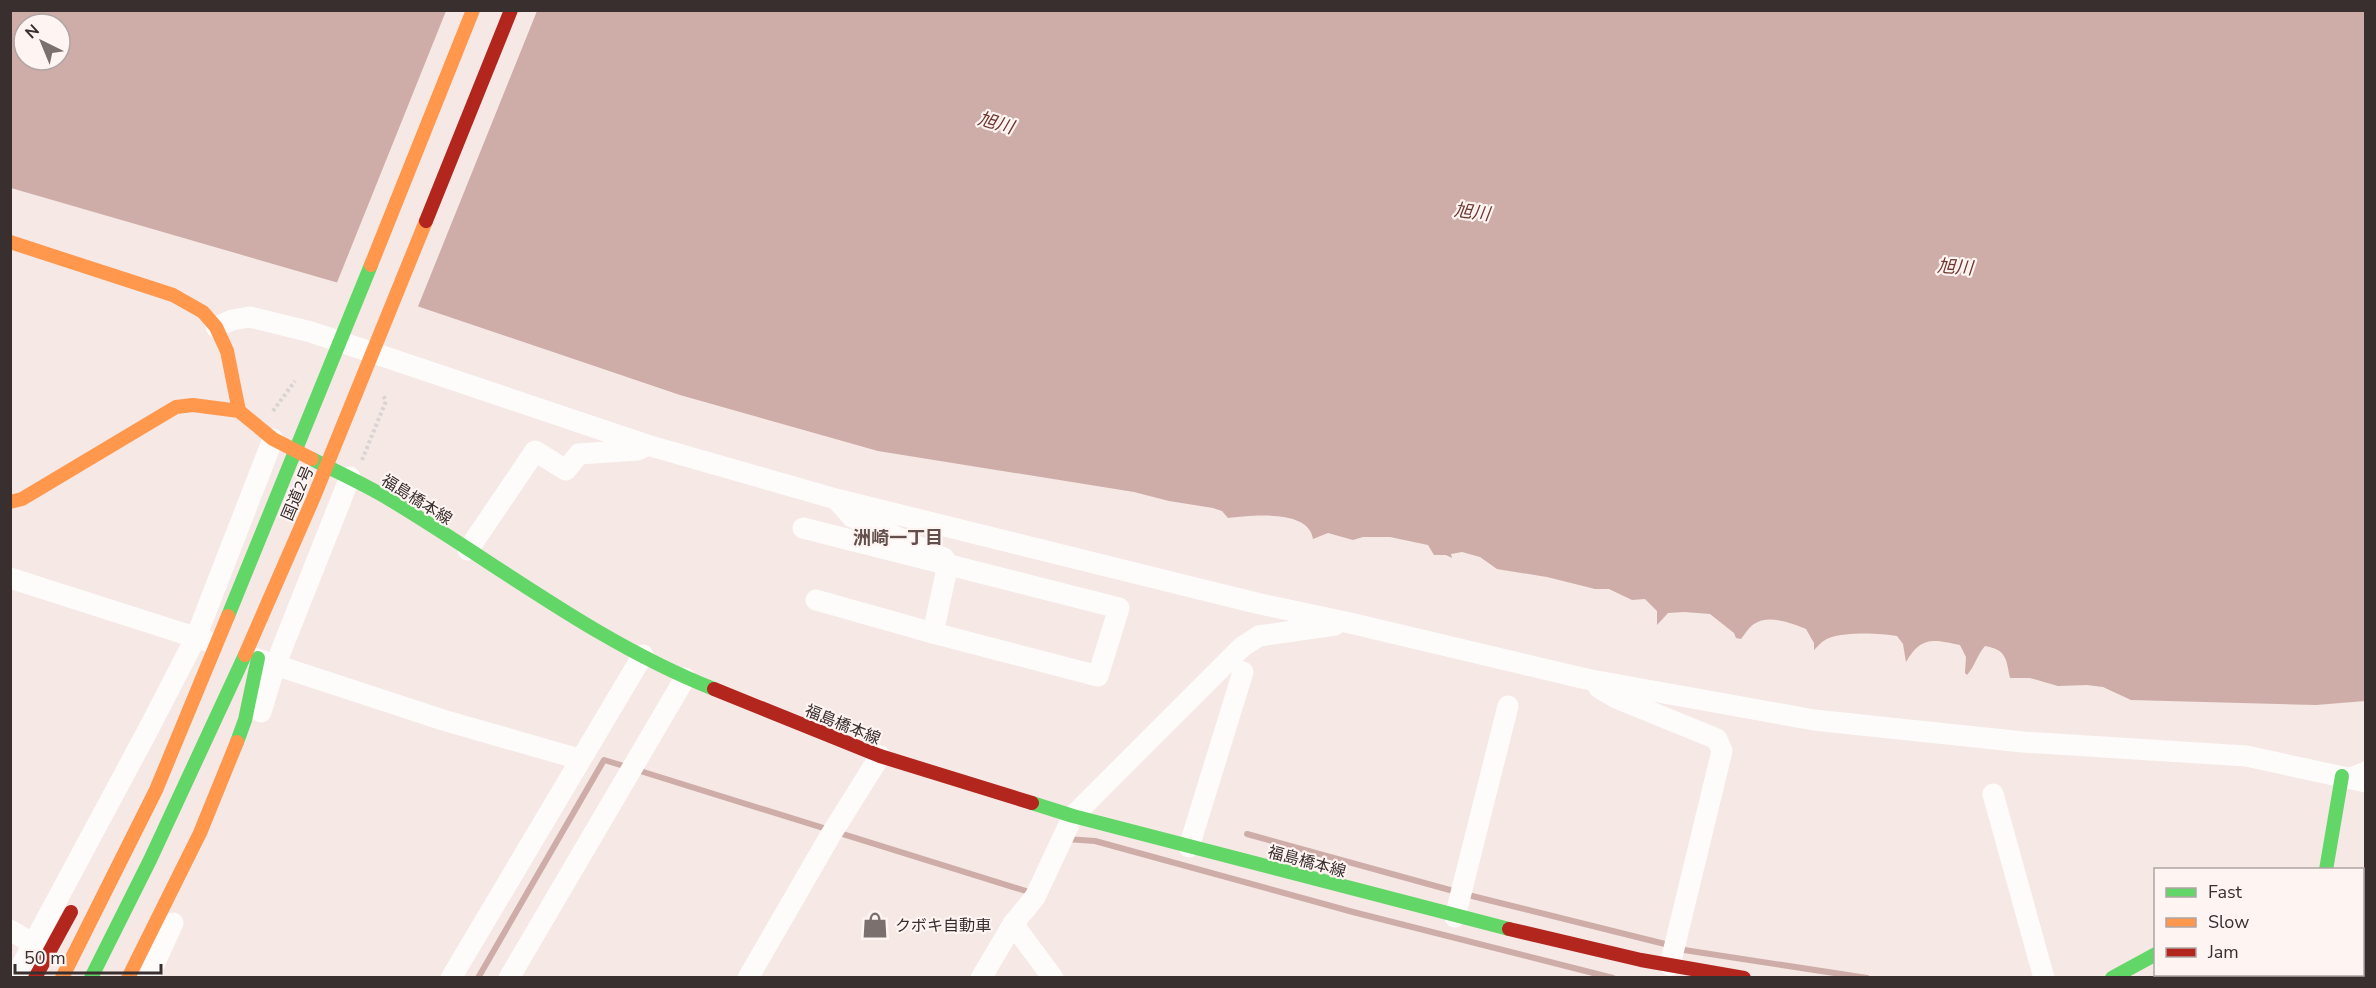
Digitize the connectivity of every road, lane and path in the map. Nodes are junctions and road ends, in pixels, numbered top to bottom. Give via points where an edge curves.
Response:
1 (473, 10) edge
2 (511, 10) edge
3 (10, 242) edge
4 (216, 327) junction
5 (239, 411) junction
6 (273, 439) junction
7 (647, 446) junction
8 (350, 477) junction
9 (836, 499) junction
10 (10, 502) edge
11 (803, 528) dead end
12 (468, 550) junction
13 (948, 564) junction
14 (10, 578) edge
15 (270, 600) junction
16 (816, 600) dead end
17 (1350, 623) junction
18 (933, 633) junction
19 (196, 637) junction
20 (214, 650) junction
21 (643, 655) junction
22 (275, 666) junction
23 (1243, 672) dead end
24 (685, 678) junction
25 (1586, 680) junction
26 (1508, 706) dead end
27 (154, 748) dead end
28 (582, 755) junction
29 (880, 756) junction
30 (2366, 765) edge
31 (2342, 776) junction
32 (2366, 782) edge
33 (1993, 794) dead end
34 (1067, 831) junction
35 (1189, 847) junction
36 (2326, 868) edge
37 (80, 895) dead end
38 (1459, 901) junction
39 (1013, 924) junction
40 (10, 930) edge
41 (34, 944) junction
42 (2154, 955) edge
43 (1641, 960) junction
44 (1670, 965) junction
45 (20, 976) edge
46 (62, 978) edge
47 (91, 978) edge
48 (128, 978) edge
49 (147, 978) edge
50 (451, 978) edge
51 (509, 978) edge
52 (748, 978) edge
53 (981, 978) edge
54 (1053, 978) edge
55 (1636, 978) edge
56 (1744, 978) edge
57 (2044, 978) edge
58 (2112, 978) edge

1 - 20 main road, 国道2号
2 - 15 main road, 国道2号
3 - 4 main road via 173,295 203,312
4 - 5 main road via 227,351
4 - 7 street via 249,317 311,332
5 - 6 main road, 福島橋本線
5 - 10 main road via 176,406 22,499
6 - 8 main road, 福島橋本線
6 - 19 street
7 - 9 street
7 - 12 street via 579,454 566,470 535,451
8 - 12 main road, 福島橋本線
8 - 22 street
9 - 13 street via 852,517 944,558
9 - 17 street
11 - 13 street
12 - 21 main road, 福島橋本線 via 577,619
13 - 18 street
13 - 18 street via 1119,608 1098,676
14 - 19 street
15 - 47 main road, 国道2号
15 - 48 main road via 245,720 232,758 200,833
16 - 18 street
17 - 25 street
17 - 34 street via 1259,636 1242,647
19 - 22 street
19 - 41 street
20 - 27 main road
20 - 46 main road, 国道2号 via 156,790
21 - 24 main road, 福島橋本線
21 - 28 street
22 - 28 street via 443,720
22 - 49 street via 239,781
23 - 35 street
24 - 29 main road, 福島橋本線
24 - 51 street
25 - 31 street via 1814,720 2023,742 2246,756
25 - 44 street via 1616,698 1718,739 1722,751
26 - 38 street
28 - 50 street
29 - 34 main road, 福島橋本線
29 - 52 street
30 - 31 lane
31 - 32 street
31 - 36 main road
33 - 57 street
34 - 35 main road, 福島橋本線
34 - 39 street via 1035,897
35 - 38 main road, 福島橋本線
37 - 45 main road
38 - 43 main road, 福島橋本線
39 - 53 street
39 - 54 street
40 - 41 street
41 - 45 street
41 - 47 street
42 - 58 main road
43 - 44 main road, 福島橋本線
43 - 55 main road
44 - 56 main road, 福島橋本線

